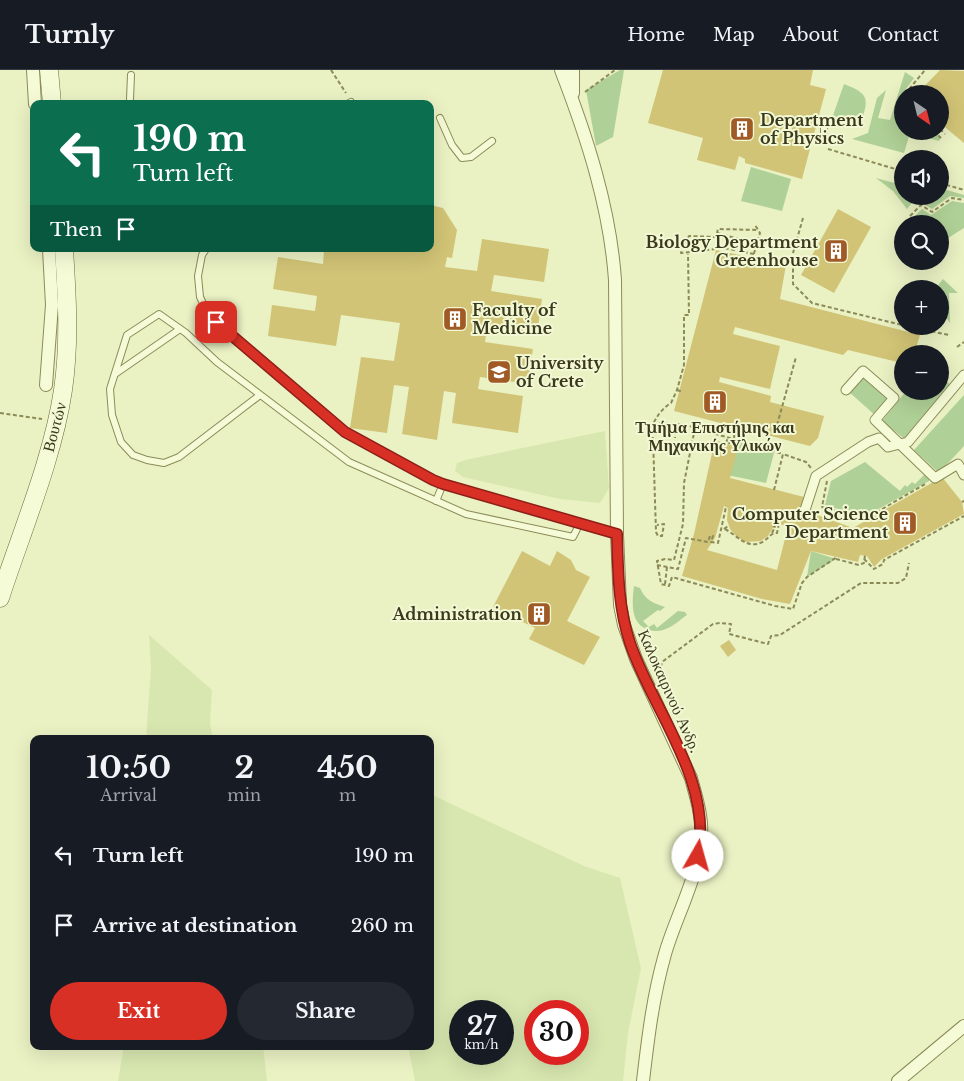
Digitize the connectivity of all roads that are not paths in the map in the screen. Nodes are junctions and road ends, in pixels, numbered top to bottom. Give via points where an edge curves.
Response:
1 (33, 70) edge
2 (49, 70) edge
3 (561, 70) edge
4 (573, 70) edge
5 (131, 75) dead end
6 (35, 100) edge
7 (52, 100) edge
8 (130, 100) dead end
9 (573, 101) junction
10 (440, 118) dead end
11 (824, 126) dead end
12 (492, 141) dead end
13 (823, 144) road end
14 (49, 252) edge
15 (64, 252) edge
16 (204, 252) edge
17 (180, 329) junction
18 (115, 374) junction
19 (964, 375) edge
20 (46, 385) dead end
21 (846, 390) dead end
22 (260, 395) junction
23 (901, 443) junction
24 (964, 475) edge
25 (443, 484) junction
26 (436, 501) junction
27 (805, 510) dead end
28 (580, 523) junction
29 (617, 534) junction
30 (0, 598) edge
31 (964, 1026) edge
32 (643, 1081) edge
33 (898, 1081) edge

1 - 6 street
2 - 7 main road
3 - 9 street
4 - 9 street
5 - 8 lane
9 - 29 street, Καλοκαιρινού Ανδρ. via 613,247
10 - 12 lane via 462,158 471,156
11 - 13 lane
14 - 20 street via 52,305
15 - 30 main road, Βουτών via 67,347 63,393
16 - 25 lane via 198,276 200,297 207,312 226,332 345,432
17 - 18 lane
17 - 18 lane via 159,314 127,335
17 - 22 lane
18 - 22 lane via 110,389 118,435 133,455 164,463 179,457
19 - 23 street via 908,442
21 - 23 street via 863,371 894,398 875,420
22 - 26 lane via 349,462
23 - 24 street via 935,478 958,464
23 - 27 street via 888,447 879,438 868,442 816,476
25 - 26 lane
25 - 28 lane
26 - 28 lane via 466,514 573,537
28 - 29 lane
29 - 32 street, Καλοκαιρινού Ανδρ. via 624,625 636,659 691,778 701,823 695,868 654,995
31 - 33 street

